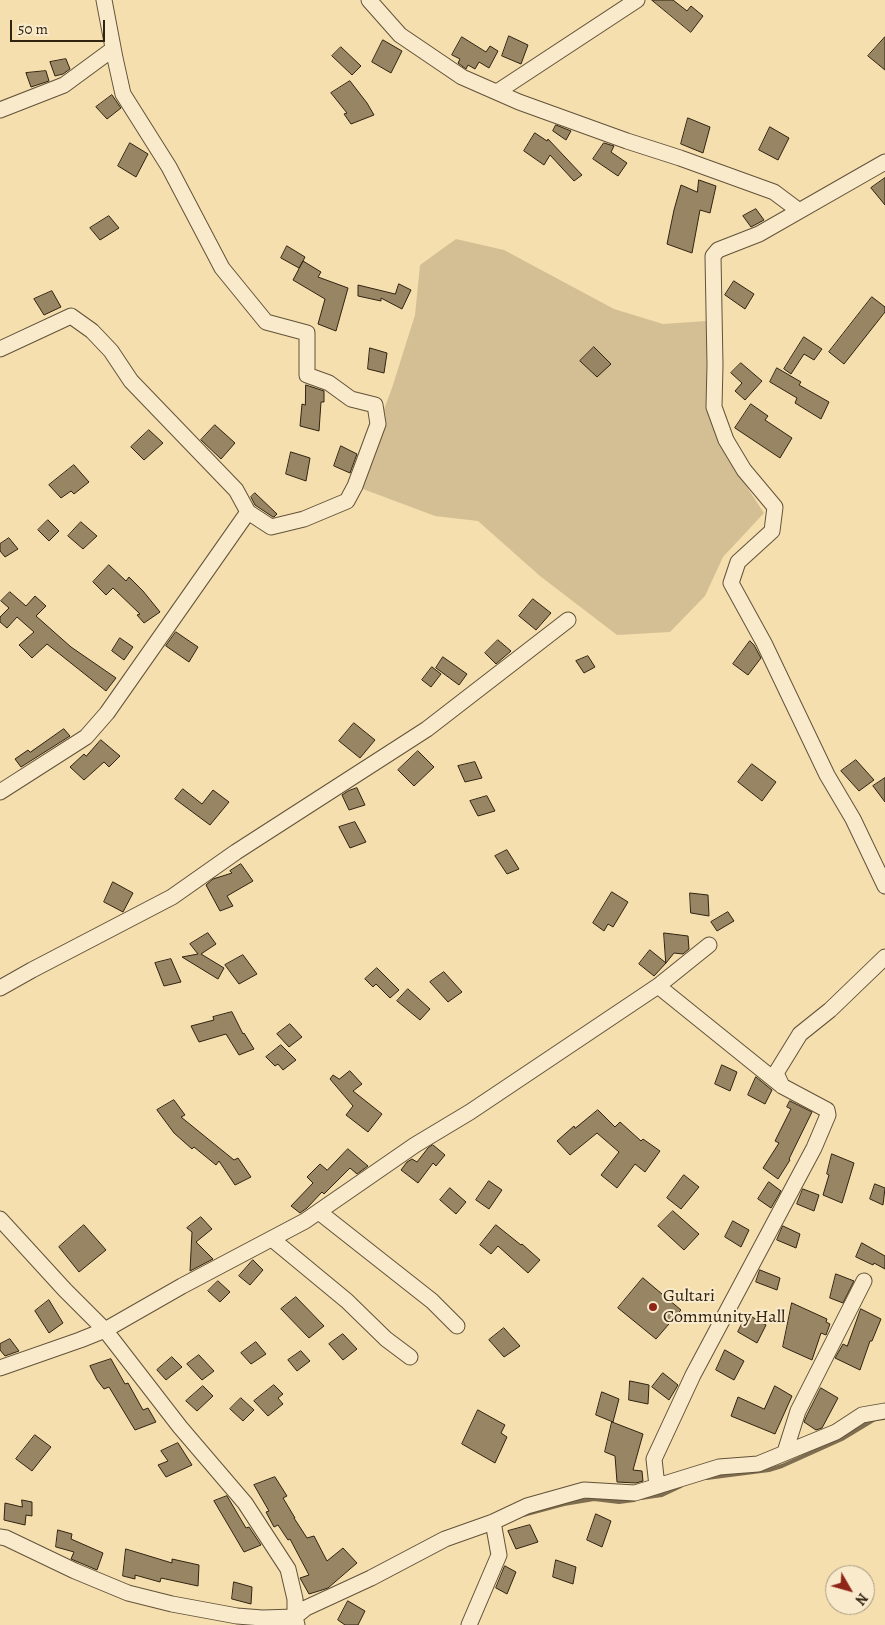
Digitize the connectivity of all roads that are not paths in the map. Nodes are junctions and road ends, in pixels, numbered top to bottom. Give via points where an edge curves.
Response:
1 (104, 0) edge
2 (369, 0) edge
3 (637, 0) edge
4 (113, 49) junction
5 (497, 92) junction
6 (0, 110) edge
7 (885, 162) edge
8 (798, 210) junction
9 (0, 349) edge
10 (248, 512) junction
11 (568, 620) dead end
12 (0, 792) edge
13 (885, 886) edge
14 (709, 945) dead end
15 (885, 957) edge
16 (658, 986) junction
17 (0, 988) edge
18 (782, 1086) junction
19 (319, 1212) junction
20 (0, 1218) edge
21 (272, 1239) junction
22 (864, 1281) dead end
23 (457, 1326) dead end
24 (105, 1330) junction
25 (410, 1357) dead end
26 (0, 1368) edge
27 (885, 1411) edge
28 (785, 1452) junction
29 (657, 1486) junction
30 (493, 1522) junction
31 (0, 1537) edge
32 (295, 1622) edge
33 (469, 1625) edge

1 - 4 street
2 - 5 street via 400,36 462,77
3 - 5 street
4 - 6 street via 64,85
4 - 10 street via 124,94 169,167 222,268 266,322 307,333 307,375 329,383 351,399 375,405 378,424 355,486 346,501 304,519 271,527
5 - 8 street via 627,142 774,192
7 - 8 street
8 - 13 street via 759,234 718,250 713,256 714,407 726,440 744,470 774,507 772,531 738,562 731,583
9 - 10 street via 71,316 112,351 131,381 236,490
10 - 12 street via 107,713 86,737
11 - 17 street via 427,729 172,897
14 - 16 street
15 - 18 street via 800,1034 776,1073
16 - 18 street
16 - 19 street
18 - 29 street via 826,1110 828,1115 814,1148 693,1375 654,1459
19 - 21 street
19 - 23 street via 432,1301
20 - 24 street
21 - 24 street
21 - 25 street
22 - 28 street via 798,1411
24 - 26 street
24 - 32 street via 180,1428 245,1503 268,1537 288,1569 295,1598
27 - 28 street via 862,1415 836,1432
28 - 29 street via 758,1464 719,1467
29 - 30 street via 635,1493 584,1490 527,1506
30 - 32 street via 445,1539 306,1608
30 - 33 street via 499,1555
31 - 32 street via 128,1594 237,1616

